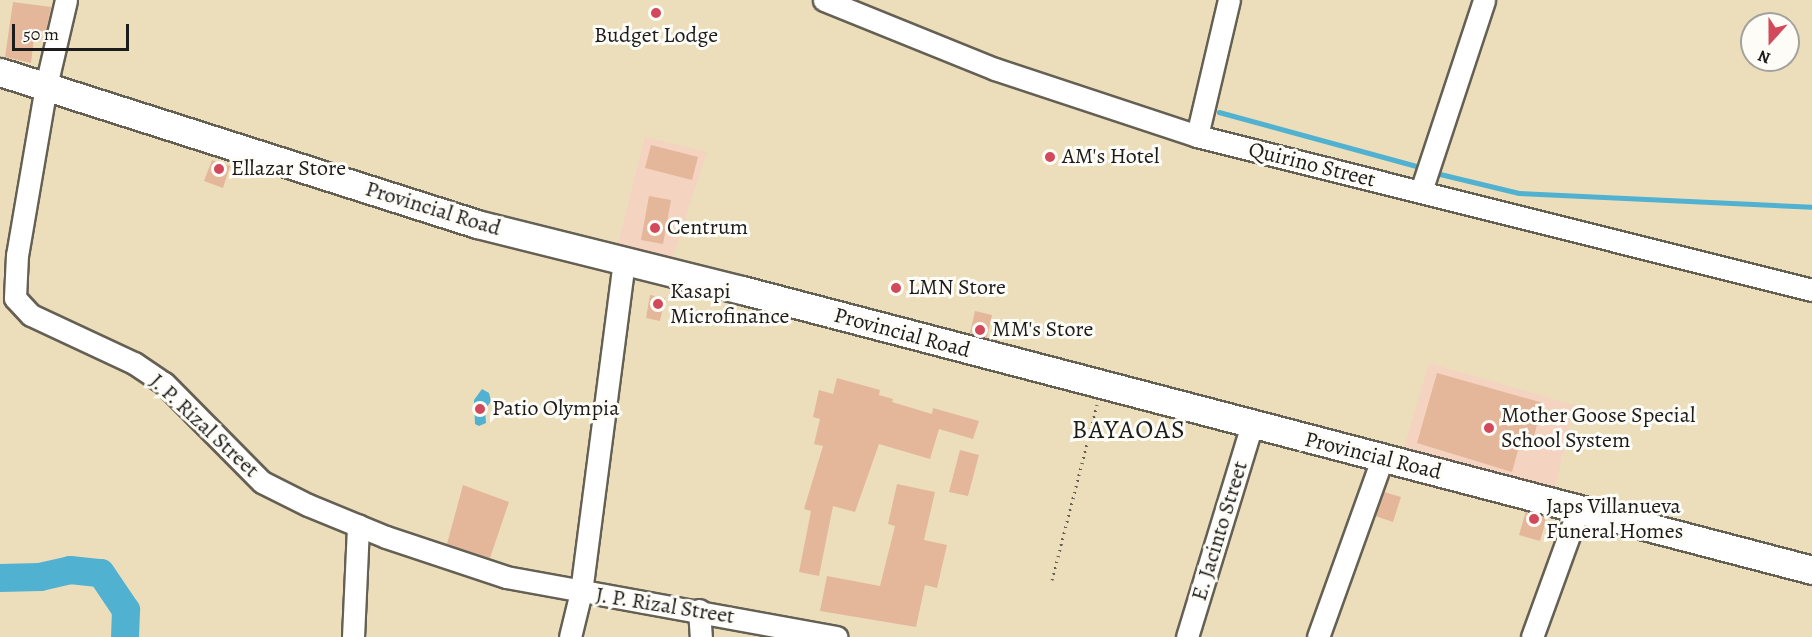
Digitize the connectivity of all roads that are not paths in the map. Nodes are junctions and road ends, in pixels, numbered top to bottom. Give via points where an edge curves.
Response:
1 (66, 0) edge
2 (824, 0) edge
3 (1229, 0) edge
4 (1484, 0) edge
5 (0, 72) edge
6 (46, 86) junction
7 (1197, 136) junction
8 (1421, 191) junction
9 (624, 262) junction
10 (1812, 290) edge
11 (1252, 425) junction
12 (1382, 459) junction
13 (1579, 508) junction
14 (358, 525) junction
15 (1812, 570) edge
16 (581, 592) junction
17 (699, 610) junction
18 (353, 637) edge
19 (570, 637) edge
20 (701, 637) edge
21 (837, 637) edge
22 (1187, 637) edge
23 (1318, 637) edge
24 (1533, 637) edge

1 - 6 street, J. P. Rizal Street
2 - 7 street, Quirino Street via 995,69
3 - 7 street
4 - 8 street
5 - 6 main road, Provincial Road
6 - 9 main road, Provincial Road via 477,224
6 - 14 street, J. P. Rizal Street via 17,255 15,298 31,315 134,363 164,383 262,482 308,506
7 - 8 street, Quirino Street
8 - 10 street, Quirino Street
9 - 11 main road, Provincial Road
9 - 16 street
11 - 12 main road, Provincial Road
11 - 22 street, E. Jacinto Street
12 - 13 main road, Provincial Road
12 - 23 street
13 - 15 main road, Provincial Road
13 - 24 street
14 - 16 street, J. P. Rizal Street via 496,573
14 - 18 street
16 - 17 street, J. P. Rizal Street
16 - 19 street
17 - 20 street
17 - 21 street, J. P. Rizal Street

